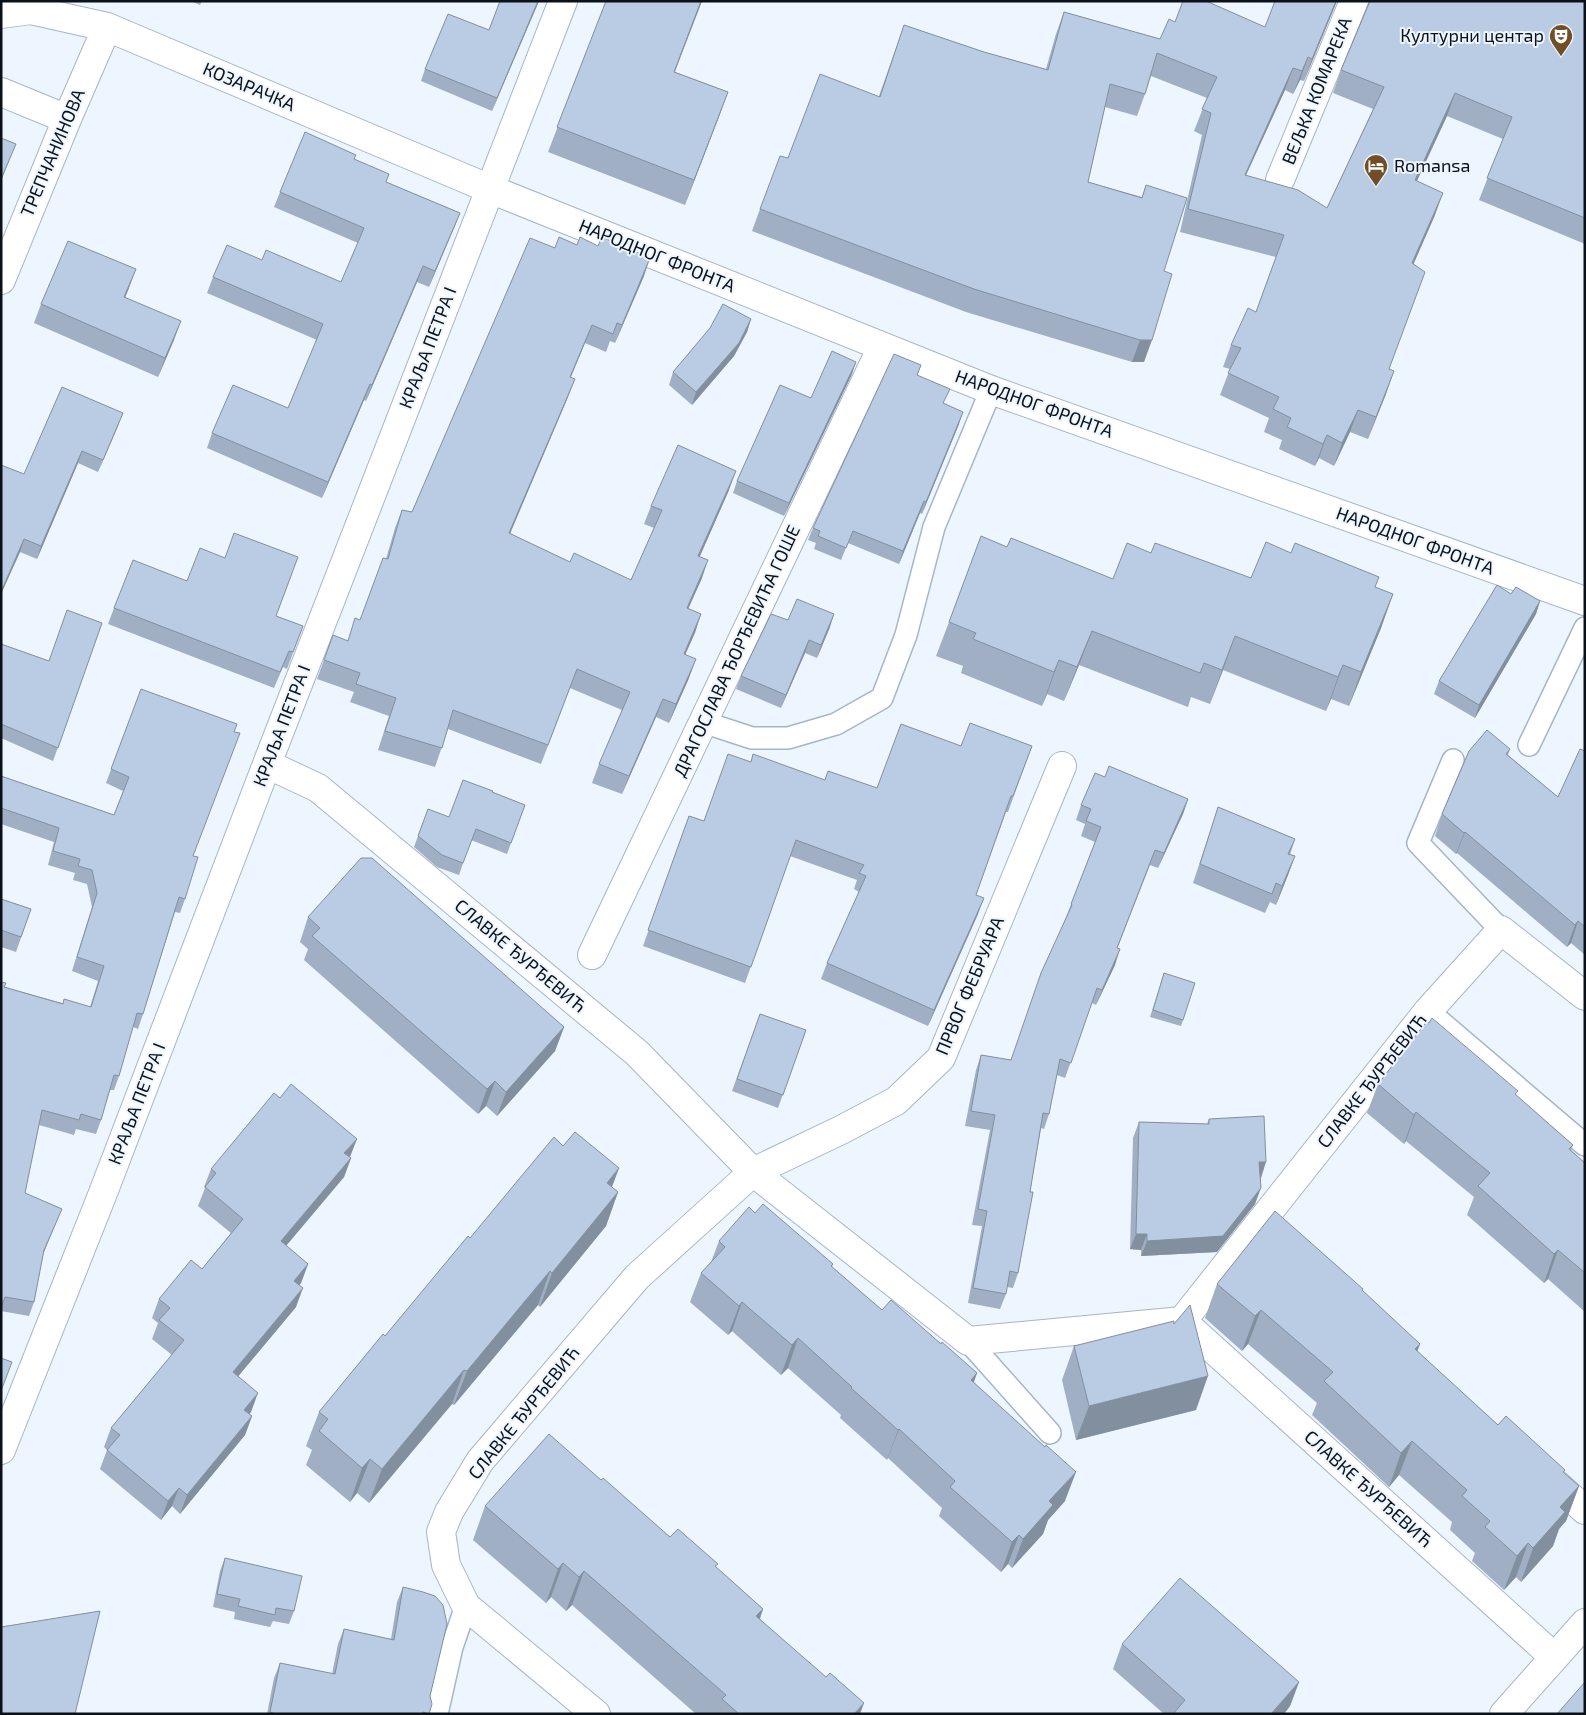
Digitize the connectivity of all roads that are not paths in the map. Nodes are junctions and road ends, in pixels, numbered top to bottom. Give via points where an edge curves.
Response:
1 (563, 1) edge
2 (1354, 1) edge
3 (1, 14) edge
4 (107, 27) junction
5 (1, 92) edge
6 (67, 119) junction
7 (1280, 180) dead end
8 (490, 190) junction
9 (1, 280) edge
10 (882, 346) junction
11 (991, 390) junction
12 (1585, 601) edge
13 (1585, 628) edge
14 (703, 722) junction
15 (1529, 745) dead end
16 (1453, 760) dead end
17 (267, 764) junction
18 (1062, 766) dead end
19 (1501, 930) junction
20 (592, 955) dead end
21 (1585, 996) edge
22 (1428, 1011) junction
23 (1585, 1145) edge
24 (753, 1172) junction
25 (1260, 1222) junction
26 (1282, 1241) edge
27 (1182, 1321) junction
28 (968, 1342) junction
29 (1050, 1433) dead end
30 (1, 1450) edge
31 (1526, 1457) edge
32 (1585, 1510) edge
33 (466, 1606) junction
34 (1585, 1623) edge
35 (1554, 1657) junction
36 (437, 1714) edge
37 (596, 1714) edge
38 (1504, 1714) edge

1 - 8 street, КРАЉА ПЕТРА I
2 - 7 street, ВЕЉКА КОМАРЕКА
3 - 4 street, КОЗАРАЧКА via 31,10
4 - 6 street, ТРЕПЧАНИНОВА
4 - 8 street, КОЗАРАЧКА
5 - 6 street
6 - 9 street, ТРЕПЧАНИНОВА
8 - 10 street, НАРОДНОГ ФРОНТА
8 - 17 street, КРАЉА ПЕТРА I
10 - 11 street, НАРОДНОГ ФРОНТА
10 - 14 street, ДРАГОСЛАВА ЂОРЂЕВИЋА ГОШЕ
11 - 12 street, НАРОДНОГ ФРОНТА
11 - 14 lane via 934,527 906,635 882,698 836,724 788,738 752,738
13 - 15 lane
14 - 20 street, ДРАГОСЛАВА ЂОРЂЕВИЋА ГОШЕ
16 - 19 lane via 1418,843
17 - 24 street, СЛАВКЕ ЂУРЂЕВИЋ via 318,788 630,1047
17 - 30 street, КРАЉА ПЕТРА I
18 - 24 street, ПРВОГ ФЕБРУАРА via 941,1058 896,1101
19 - 21 street
19 - 22 street, СЛАВКЕ ЂУРЂЕВИЋ
22 - 23 lane
22 - 25 street, СЛАВКЕ ЂУРЂЕВИЋ
24 - 28 street, СЛАВКЕ ЂУРЂЕВИЋ
24 - 33 street, СЛАВКЕ ЂУРЂЕВИЋ via 637,1277 480,1462 449,1512 441,1532 446,1565
25 - 26 street
25 - 27 street, СЛАВКЕ ЂУРЂЕВИЋ
27 - 28 street
27 - 35 street, СЛАВКЕ ЂУРЂЕВИЋ
28 - 29 lane
31 - 32 street
33 - 36 lane via 452,1647
33 - 37 street, СЛАВКЕ ЂУРЂЕВИЋ
34 - 35 street
35 - 38 street

